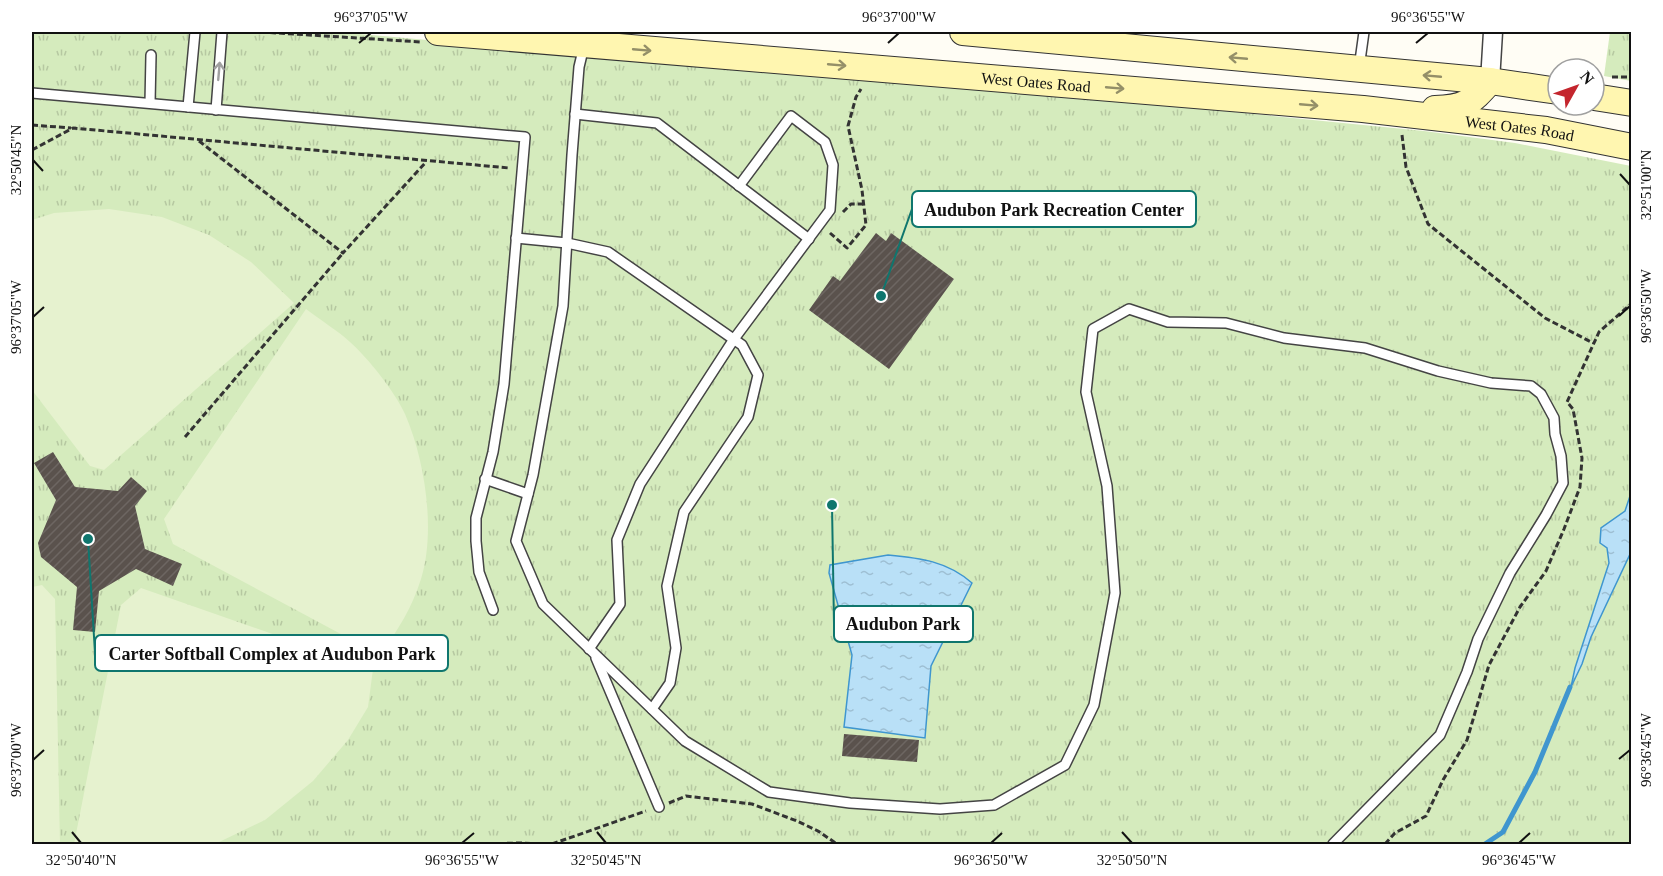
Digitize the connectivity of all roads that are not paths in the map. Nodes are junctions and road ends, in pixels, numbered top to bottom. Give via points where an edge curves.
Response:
1 (195, 32) edge
2 (222, 32) edge
3 (438, 32) edge
4 (963, 32) edge
5 (1364, 32) edge
6 (1493, 32) edge
7 (584, 45) junction
8 (151, 56) dead end
9 (1359, 69) junction
10 (1490, 81) junction
11 (1546, 89) edge
12 (32, 93) edge
13 (1606, 99) edge
14 (1632, 103) edge
15 (150, 104) junction
16 (188, 107) junction
17 (1363, 109) junction
18 (216, 110) junction
19 (575, 114) junction
20 (1546, 130) junction
21 (1632, 147) edge
22 (739, 186) junction
23 (516, 238) junction
24 (809, 239) junction
25 (567, 243) junction
26 (734, 339) junction
27 (485, 479) junction
28 (528, 494) junction
29 (493, 610) dead end
30 (591, 651) junction
31 (652, 709) junction
32 (659, 807) road end
33 (1333, 844) edge

1 - 16 lane
18 -> 2 lane
3 - 7 main road, West Oates Road
9 -> 4 main road
5 - 9 lane
6 - 10 street
7 -> 17 main road, West Oates Road
7 - 19 lane
8 - 15 lane
10 -> 9 main road
10 - 11 main road
10 - 17 main road via 1471,102 1452,108
10 - 20 main road via 1512,111
12 - 15 lane
13 - 14 main road
15 - 16 lane
16 - 18 lane
17 - 20 main road, West Oates Road
18 - 23 lane via 525,137
19 - 22 lane via 657,123
19 - 25 lane
20 - 21 main road, West Oates Road
22 - 24 lane
22 - 24 lane via 791,116 825,142 832,165 831,210
23 - 25 lane
23 - 27 lane via 504,384
24 - 26 lane
25 - 26 lane via 608,252
25 - 28 lane via 563,306
26 - 30 lane via 640,484 617,540 620,604
26 - 31 lane via 742,345 758,375 748,417 684,512 667,586 676,648 670,683
27 - 28 lane
27 - 29 lane via 476,518 476,541 479,572
28 - 30 lane via 516,541 543,604
30 - 31 lane
30 - 32 lane
31 - 33 lane via 685,741 769,792 850,803 940,809 994,805 1065,765 1094,705 1115,593 1107,486 1086,392 1093,329 1129,309 1168,322 1226,323 1284,338 1365,348 1438,371 1491,383 1531,386 1541,394 1554,418 1563,483 1478,639 1440,735

